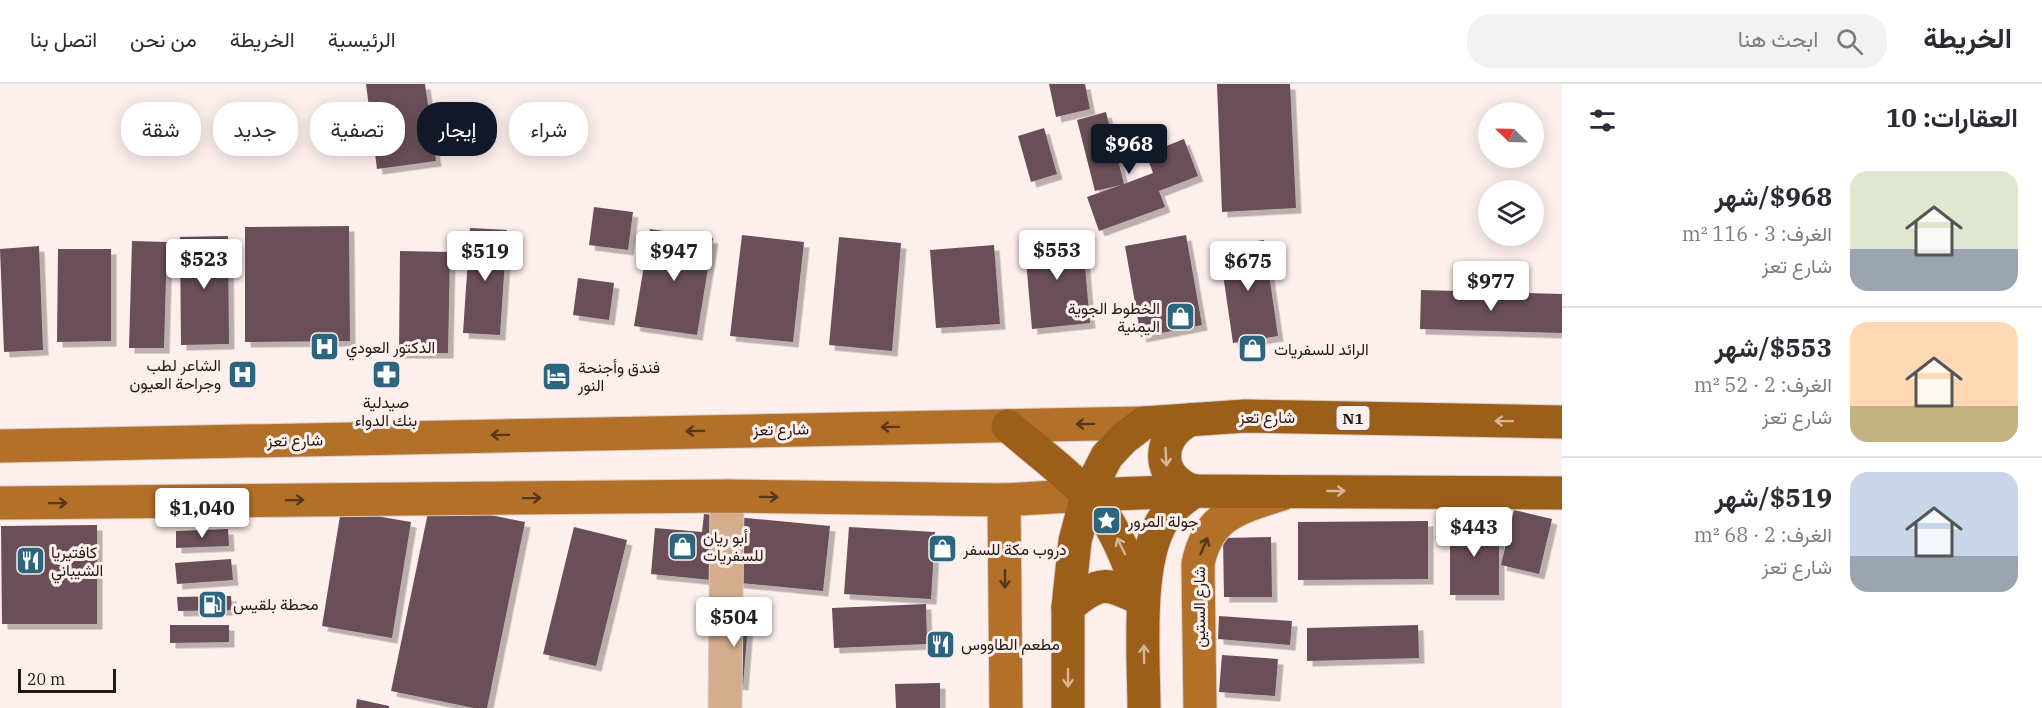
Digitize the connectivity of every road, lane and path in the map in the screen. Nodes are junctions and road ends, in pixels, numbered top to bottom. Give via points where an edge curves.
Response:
1 (1190, 420) junction
2 (1562, 422) edge
3 (1144, 423) junction
4 (1008, 426) junction
5 (0, 446) edge
6 (1194, 490) junction
7 (1293, 491) junction
8 (1562, 493) edge
9 (1087, 495) junction
10 (727, 496) junction
11 (1004, 500) junction
12 (0, 503) edge
13 (1143, 600) junction
14 (1068, 607) junction
15 (725, 708) edge
16 (1006, 708) edge
17 (1068, 708) edge
18 (1144, 708) edge
19 (1200, 708) edge

2 -> 1 highway, شارع تعز / N1 via 1245,416
1 - 3 highway, شارع تعز / N1
1 -> 6 highway via 1172,432 1164,452 1175,481
3 -> 4 main road, شارع تعز
3 - 9 highway via 1107,456
4 -> 5 main road, شارع تعز
4 - 9 highway
6 - 7 highway
6 - 9 highway
6 - 13 highway via 1168,513 1156,535
7 -> 8 highway
19 -> 7 main road, شارع الستين via 1198,564 1204,541 1233,511
9 - 11 main road
13 -> 9 highway via 1108,522
9 - 14 highway via 1075,541
10 -> 11 main road
12 -> 10 main road
10 - 15 street
11 -> 16 main road
13 - 14 highway via 1117,587 1090,588
18 -> 13 highway
14 -> 17 highway

